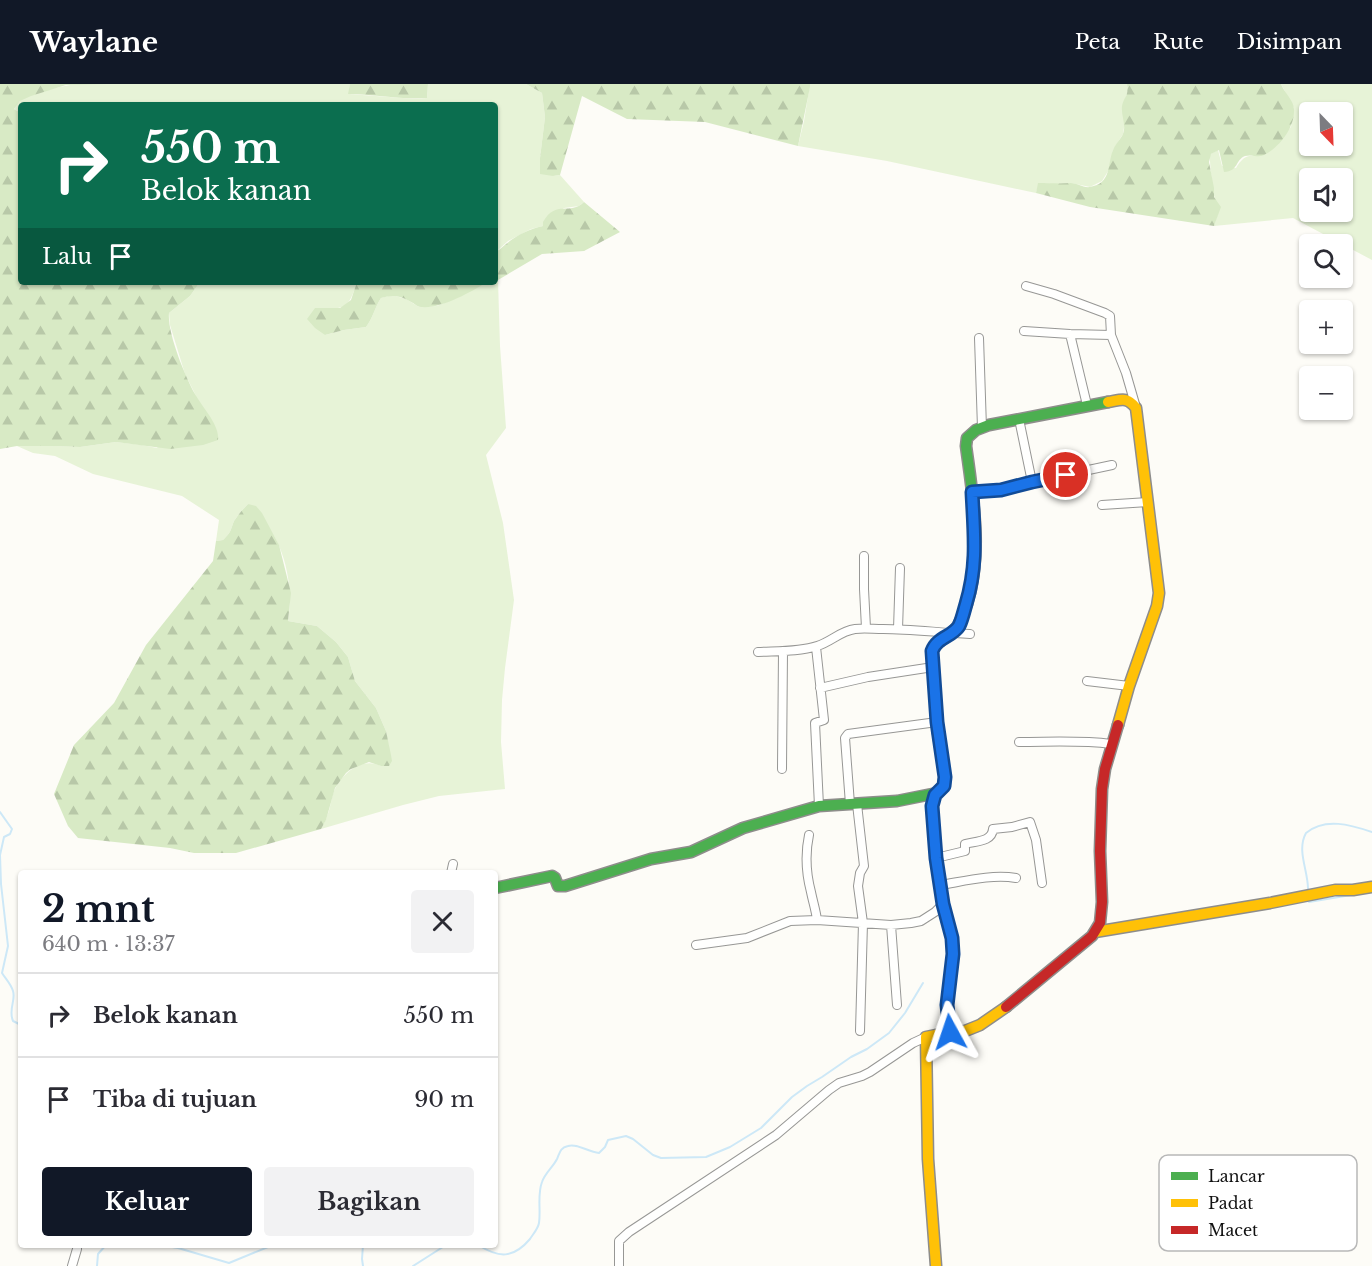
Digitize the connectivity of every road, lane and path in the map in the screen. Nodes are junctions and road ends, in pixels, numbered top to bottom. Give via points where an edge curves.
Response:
1 (1026, 286) dead end
2 (1024, 331) dead end
3 (1070, 334) junction
4 (1111, 335) junction
5 (979, 338) dead end
6 (1087, 405) junction
7 (1136, 408) junction
8 (1019, 419) junction
9 (982, 428) junction
10 (1112, 465) dead end
11 (1032, 482) junction
12 (972, 492) junction
13 (1148, 502) junction
14 (1102, 505) dead end
15 (864, 556) dead end
16 (900, 568) dead end
17 (866, 628) junction
18 (898, 629) junction
19 (949, 634) junction
20 (970, 634) dead end
21 (816, 647) junction
22 (783, 651) junction
23 (758, 652) dead end
24 (933, 667) junction
25 (1088, 681) dead end
26 (1128, 686) junction
27 (820, 688) junction
28 (937, 722) junction
29 (1019, 742) dead end
30 (1111, 744) junction
31 (782, 769) dead end
32 (937, 793) junction
33 (853, 804) junction
34 (819, 806) junction
35 (809, 835) dead end
36 (936, 858) junction
37 (453, 864) dead end
38 (452, 870) edge
39 (1016, 878) dead end
40 (1042, 884) dead end
41 (941, 885) junction
42 (498, 887) edge
43 (1372, 887) edge
44 (943, 904) junction
45 (817, 920) junction
46 (863, 923) junction
47 (891, 925) junction
48 (1095, 932) junction
49 (696, 945) dead end
50 (897, 1005) dead end
51 (860, 1031) dead end
52 (950, 1032) junction
53 (926, 1037) junction
54 (78, 1248) edge
55 (72, 1266) edge
56 (620, 1266) edge
57 (936, 1266) edge

1 - 4 street via 1105,313 1110,316
2 - 3 street
3 - 4 street
3 - 6 street
4 - 7 street
5 - 9 street
6 - 7 street via 1125,399
6 - 8 street
7 - 13 street
8 - 9 street
8 - 11 street
9 - 12 street via 966,439
10 - 11 street
11 - 12 street
12 - 19 street via 972,583 960,624
13 - 14 street
13 - 26 street via 1159,593
15 - 17 street
16 - 18 street
17 - 18 street
17 - 21 street via 846,631
18 - 19 street
19 - 20 street
19 - 24 street via 934,646
21 - 22 street
21 - 27 street
22 - 23 street
22 - 31 street
24 - 27 street
24 - 28 street
25 - 26 street
26 - 30 street
27 - 34 street via 824,720 815,723
28 - 32 street via 945,777 944,786
28 - 33 street via 851,730 846,738
29 - 30 street via 1068,740
30 - 48 street via 1102,789 1102,902
32 - 33 street
32 - 36 street via 932,801
33 - 34 street
33 - 46 street via 864,866 858,886
34 - 42 street via 743,828 691,852 651,859 565,886 558,886 555,878 549,876
35 - 45 street via 806,862
36 - 40 street via 965,851 965,844 989,838 993,829 1030,822
36 - 41 street
37 - 38 street
39 - 41 street via 987,877
41 - 44 street
43 - 48 street
44 - 47 street via 921,921
44 - 52 street via 952,938 947,1005
45 - 46 street
45 - 49 street via 790,921 747,938
46 - 47 street
46 - 51 street
47 - 50 street
48 - 52 street via 999,1012 980,1025
52 - 53 street
53 - 56 street via 870,1072 839,1083 776,1135 629,1232 619,1241
53 - 57 street via 928,1159
54 - 55 street

